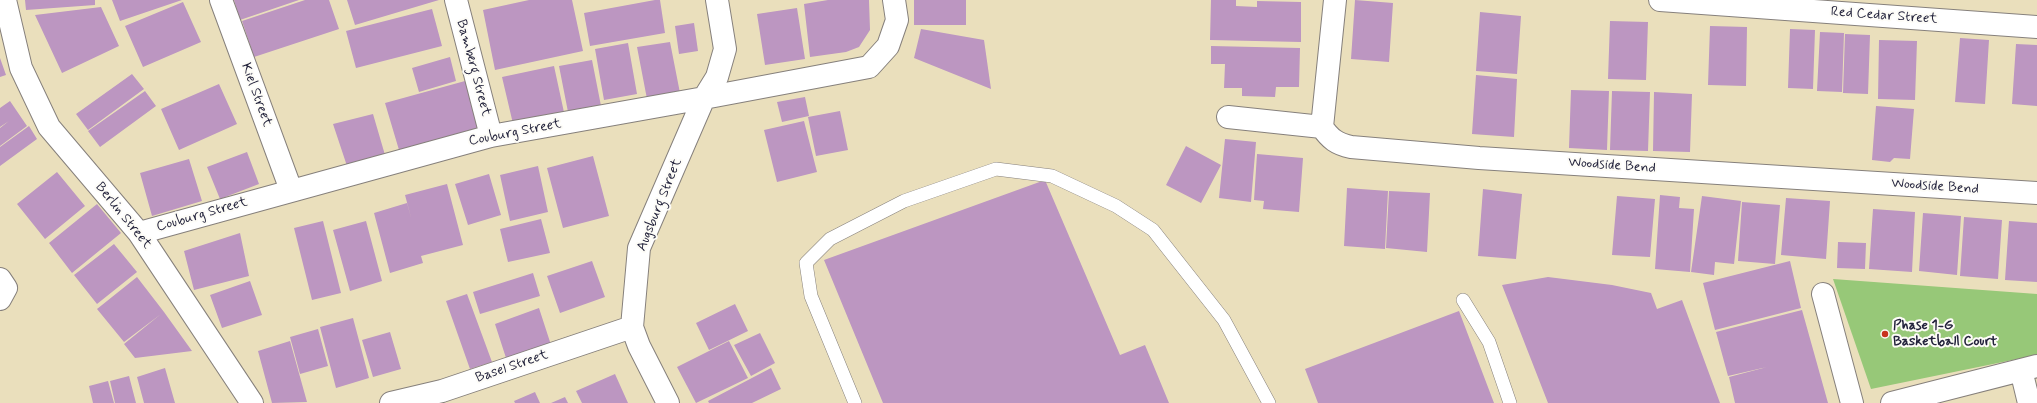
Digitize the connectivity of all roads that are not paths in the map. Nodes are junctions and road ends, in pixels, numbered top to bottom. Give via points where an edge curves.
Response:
1 (5, 0) edge
2 (221, 0) edge
3 (456, 0) edge
4 (717, 0) edge
5 (894, 0) edge
6 (1335, 0) edge
7 (1660, 0) edge
8 (2037, 27) edge
9 (704, 98) junction
10 (1228, 117) dead end
11 (1322, 127) junction
12 (491, 136) junction
13 (291, 190) junction
14 (2037, 193) edge
15 (139, 233) junction
16 (0, 279) edge
17 (1824, 294) dead end
18 (0, 299) edge
19 (1463, 300) dead end
20 (632, 327) junction
21 (2029, 368) edge
22 (444, 397) edge
23 (252, 403) edge
24 (391, 403) edge
25 (668, 403) edge
26 (855, 403) edge
27 (1269, 403) edge
28 (1510, 403) edge
29 (1852, 403) edge
30 (1892, 403) edge
31 (2029, 403) edge

1 - 15 street, Berlin Street via 21,68 49,127
2 - 13 street, Kiel Street
3 - 12 street, Bamberg Street
4 - 9 street, Augsburg Street via 725,49 716,77
5 - 9 street, Couburg Street via 898,20 888,46 869,66
6 - 11 street
7 - 8 street, Red Cedar Street
9 - 12 street, Couburg Street
9 - 20 street, Augsburg Street via 640,248
10 - 11 street
11 - 14 street, Woodside Bend via 1328,136 1338,143 1359,147 1479,158
12 - 13 street, Couburg Street
13 - 15 street, Couburg Street
15 - 23 street, Berlin Street
16 - 18 street via 6,288
17 - 29 street
19 - 28 lane via 1489,342
20 - 22 street, Basel Street
20 - 25 street, Augsburg Street
21 - 30 street
21 - 31 street
22 - 24 street, Basel Street
26 - 27 lane via 811,296 806,263 830,239 904,200 996,169 1052,176 1116,206 1153,230 1224,320

